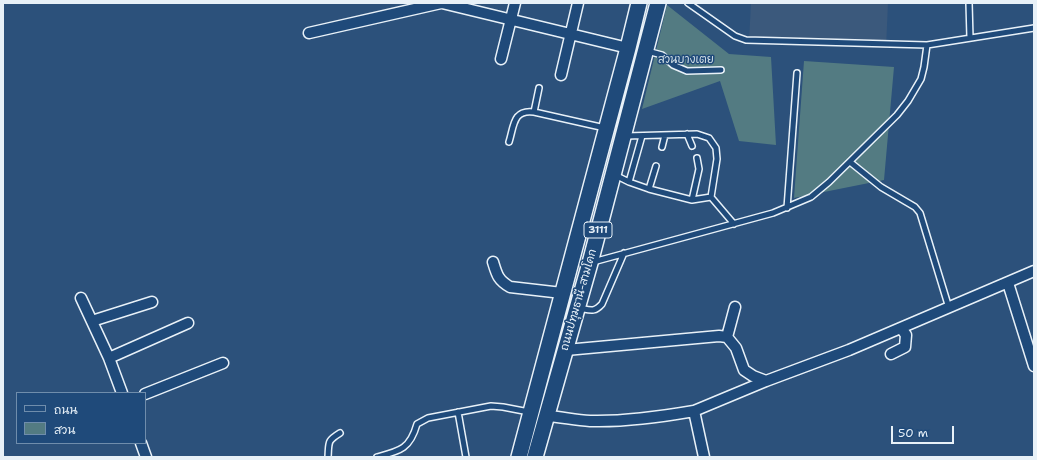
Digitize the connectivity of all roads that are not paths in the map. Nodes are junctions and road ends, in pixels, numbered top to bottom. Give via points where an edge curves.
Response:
1 (441, 3) edge
2 (515, 3) edge
3 (578, 3) edge
4 (639, 3) edge
5 (658, 3) edge
6 (688, 3) edge
7 (969, 3) edge
8 (511, 21) junction
9 (1034, 28) edge
10 (309, 33) dead end
11 (571, 34) junction
12 (970, 38) junction
13 (927, 45) junction
14 (628, 48) junction
15 (646, 51) junction
16 (501, 59) dead end
17 (721, 70) dead end
18 (797, 73) dead end
19 (561, 75) dead end
20 (539, 88) dead end
21 (534, 112) junction
22 (606, 128) junction
23 (687, 134) junction
24 (665, 135) junction
25 (623, 136) junction
26 (642, 136) junction
27 (509, 142) dead end
28 (692, 146) dead end
29 (662, 147) dead end
30 (697, 158) dead end
31 (850, 162) junction
32 (656, 166) dead end
33 (613, 174) junction
34 (629, 182) junction
35 (649, 189) junction
36 (711, 197) junction
37 (692, 200) junction
38 (787, 208) junction
39 (734, 224) junction
40 (624, 253) junction
41 (493, 262) dead end
42 (590, 263) junction
43 (1034, 271) edge
44 (1008, 283) junction
45 (562, 293) junction
46 (81, 298) dead end
47 (152, 302) dead end
48 (735, 307) dead end
49 (578, 308) junction
50 (949, 308) junction
51 (92, 321) junction
52 (188, 323) dead end
53 (901, 328) junction
54 (727, 337) junction
55 (566, 350) junction
56 (891, 354) dead end
57 (109, 358) junction
58 (223, 363) dead end
59 (1034, 366) edge
60 (766, 381) junction
61 (122, 392) edge
62 (146, 394) edge
63 (694, 411) junction
64 (458, 412) junction
65 (530, 412) junction
66 (547, 416) junction
67 (340, 433) dead end
68 (140, 444) edge
69 (146, 457) edge
70 (328, 457) edge
71 (377, 457) edge
72 (466, 457) edge
73 (519, 457) edge
74 (535, 457) edge
75 (704, 457) edge

1 - 8 street
1 - 10 street
2 - 8 street
3 - 11 street
4 - 14 main road, ถนนปทุมธานี-สามโคก / 3111
5 - 15 main road, ถนนปทุมธานี-สามโคก / 3111
6 - 13 lane via 735,36 746,40
7 - 12 lane
8 - 11 street
8 - 16 street
9 - 12 lane
11 - 14 street
11 - 19 street
12 - 13 lane
13 - 31 lane via 921,79 908,101
14 - 22 main road, ถนนปทุมธานี-สามโคก / 3111
15 - 17 lane via 662,56 673,65 687,71
15 - 25 main road, ถนนปทุมธานี-สามโคก / 3111
18 - 38 lane
20 - 21 lane
21 - 22 lane
21 - 27 lane via 522,112 517,115
22 - 45 main road, ถนนปทุมธานี-สามโคก / 3111
23 - 24 lane
23 - 28 lane
23 - 36 lane via 709,138 716,148 717,159
24 - 26 lane
24 - 29 lane
25 - 26 lane
25 - 33 main road, ถนนปทุมธานี-สามโคก / 3111
26 - 34 lane
30 - 37 lane via 698,170
31 - 38 lane via 811,197
31 - 50 lane via 920,213
32 - 35 lane
33 - 34 lane
33 - 42 main road, ถนนปทุมธานี-สามโคก / 3111
34 - 35 lane
35 - 37 lane
36 - 37 lane
36 - 39 lane
38 - 39 lane
39 - 40 lane
40 - 42 lane
40 - 49 lane via 598,309 593,311
41 - 45 street via 498,278 510,287
42 - 49 main road, ถนนปทุมธานี-สามโคก / 3111
43 - 44 street
44 - 50 street
44 - 59 street
45 - 65 main road, ถนนปทุมธานี-สามโคก / 3111
46 - 51 street
47 - 51 street
48 - 54 street
49 - 55 main road, ถนนปทุมธานี-สามโคก / 3111
50 - 53 street
51 - 57 street
52 - 57 street
53 - 56 street via 906,335 905,347
53 - 60 street
54 - 55 street
54 - 60 street via 736,348 744,370
55 - 66 main road, ถนนปทุมธานี-สามโคก / 3111
57 - 61 street
58 - 62 street
60 - 63 street
63 - 66 street via 614,421
63 - 75 street
64 - 65 lane via 491,406
64 - 71 lane via 422,421 405,447
64 - 72 lane
65 - 73 main road, ถนนปทุมธานี-สามโคก / 3111
66 - 74 main road, ถนนปทุมธานี-สามโคก / 3111
67 - 70 lane via 328,444
68 - 69 street

